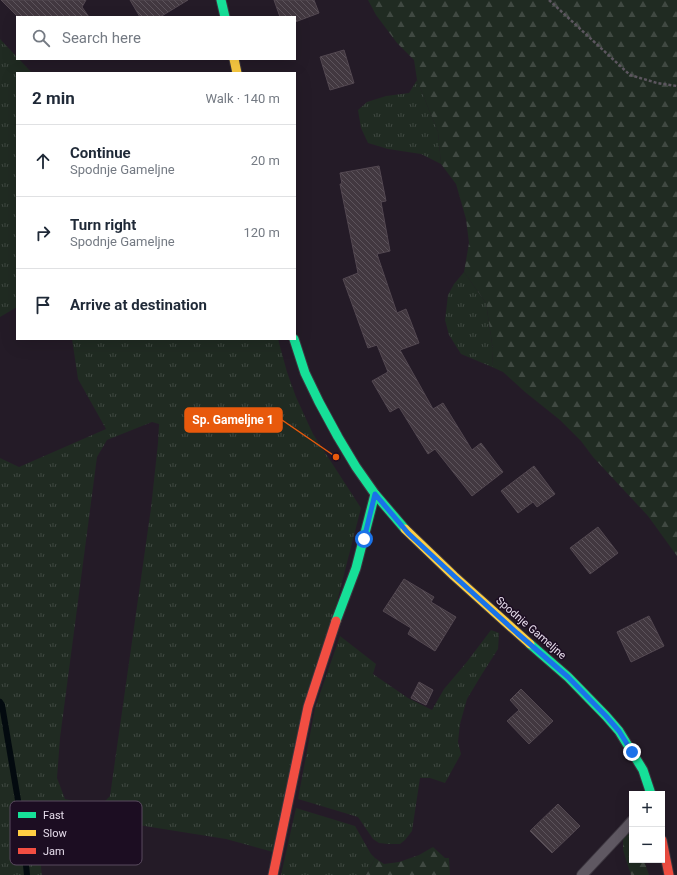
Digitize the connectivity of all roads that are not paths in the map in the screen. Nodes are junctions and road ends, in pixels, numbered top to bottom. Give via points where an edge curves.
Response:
1 (221, 0) edge
2 (225, 16) edge
3 (234, 60) edge
4 (237, 72) edge
5 (294, 340) edge
6 (375, 494) junction
7 (649, 791) edge
8 (629, 824) edge
9 (665, 855) edge
10 (273, 875) edge
11 (582, 875) edge
12 (669, 875) edge

1 - 2 street
3 - 4 street
5 - 6 street, Spodnje Gameljne via 305,373 319,402 356,467
6 - 7 street, Spodnje Gameljne via 408,533 568,677 606,716 619,731 643,770
6 - 10 street via 356,568 308,707
8 - 11 lane
9 - 12 street

